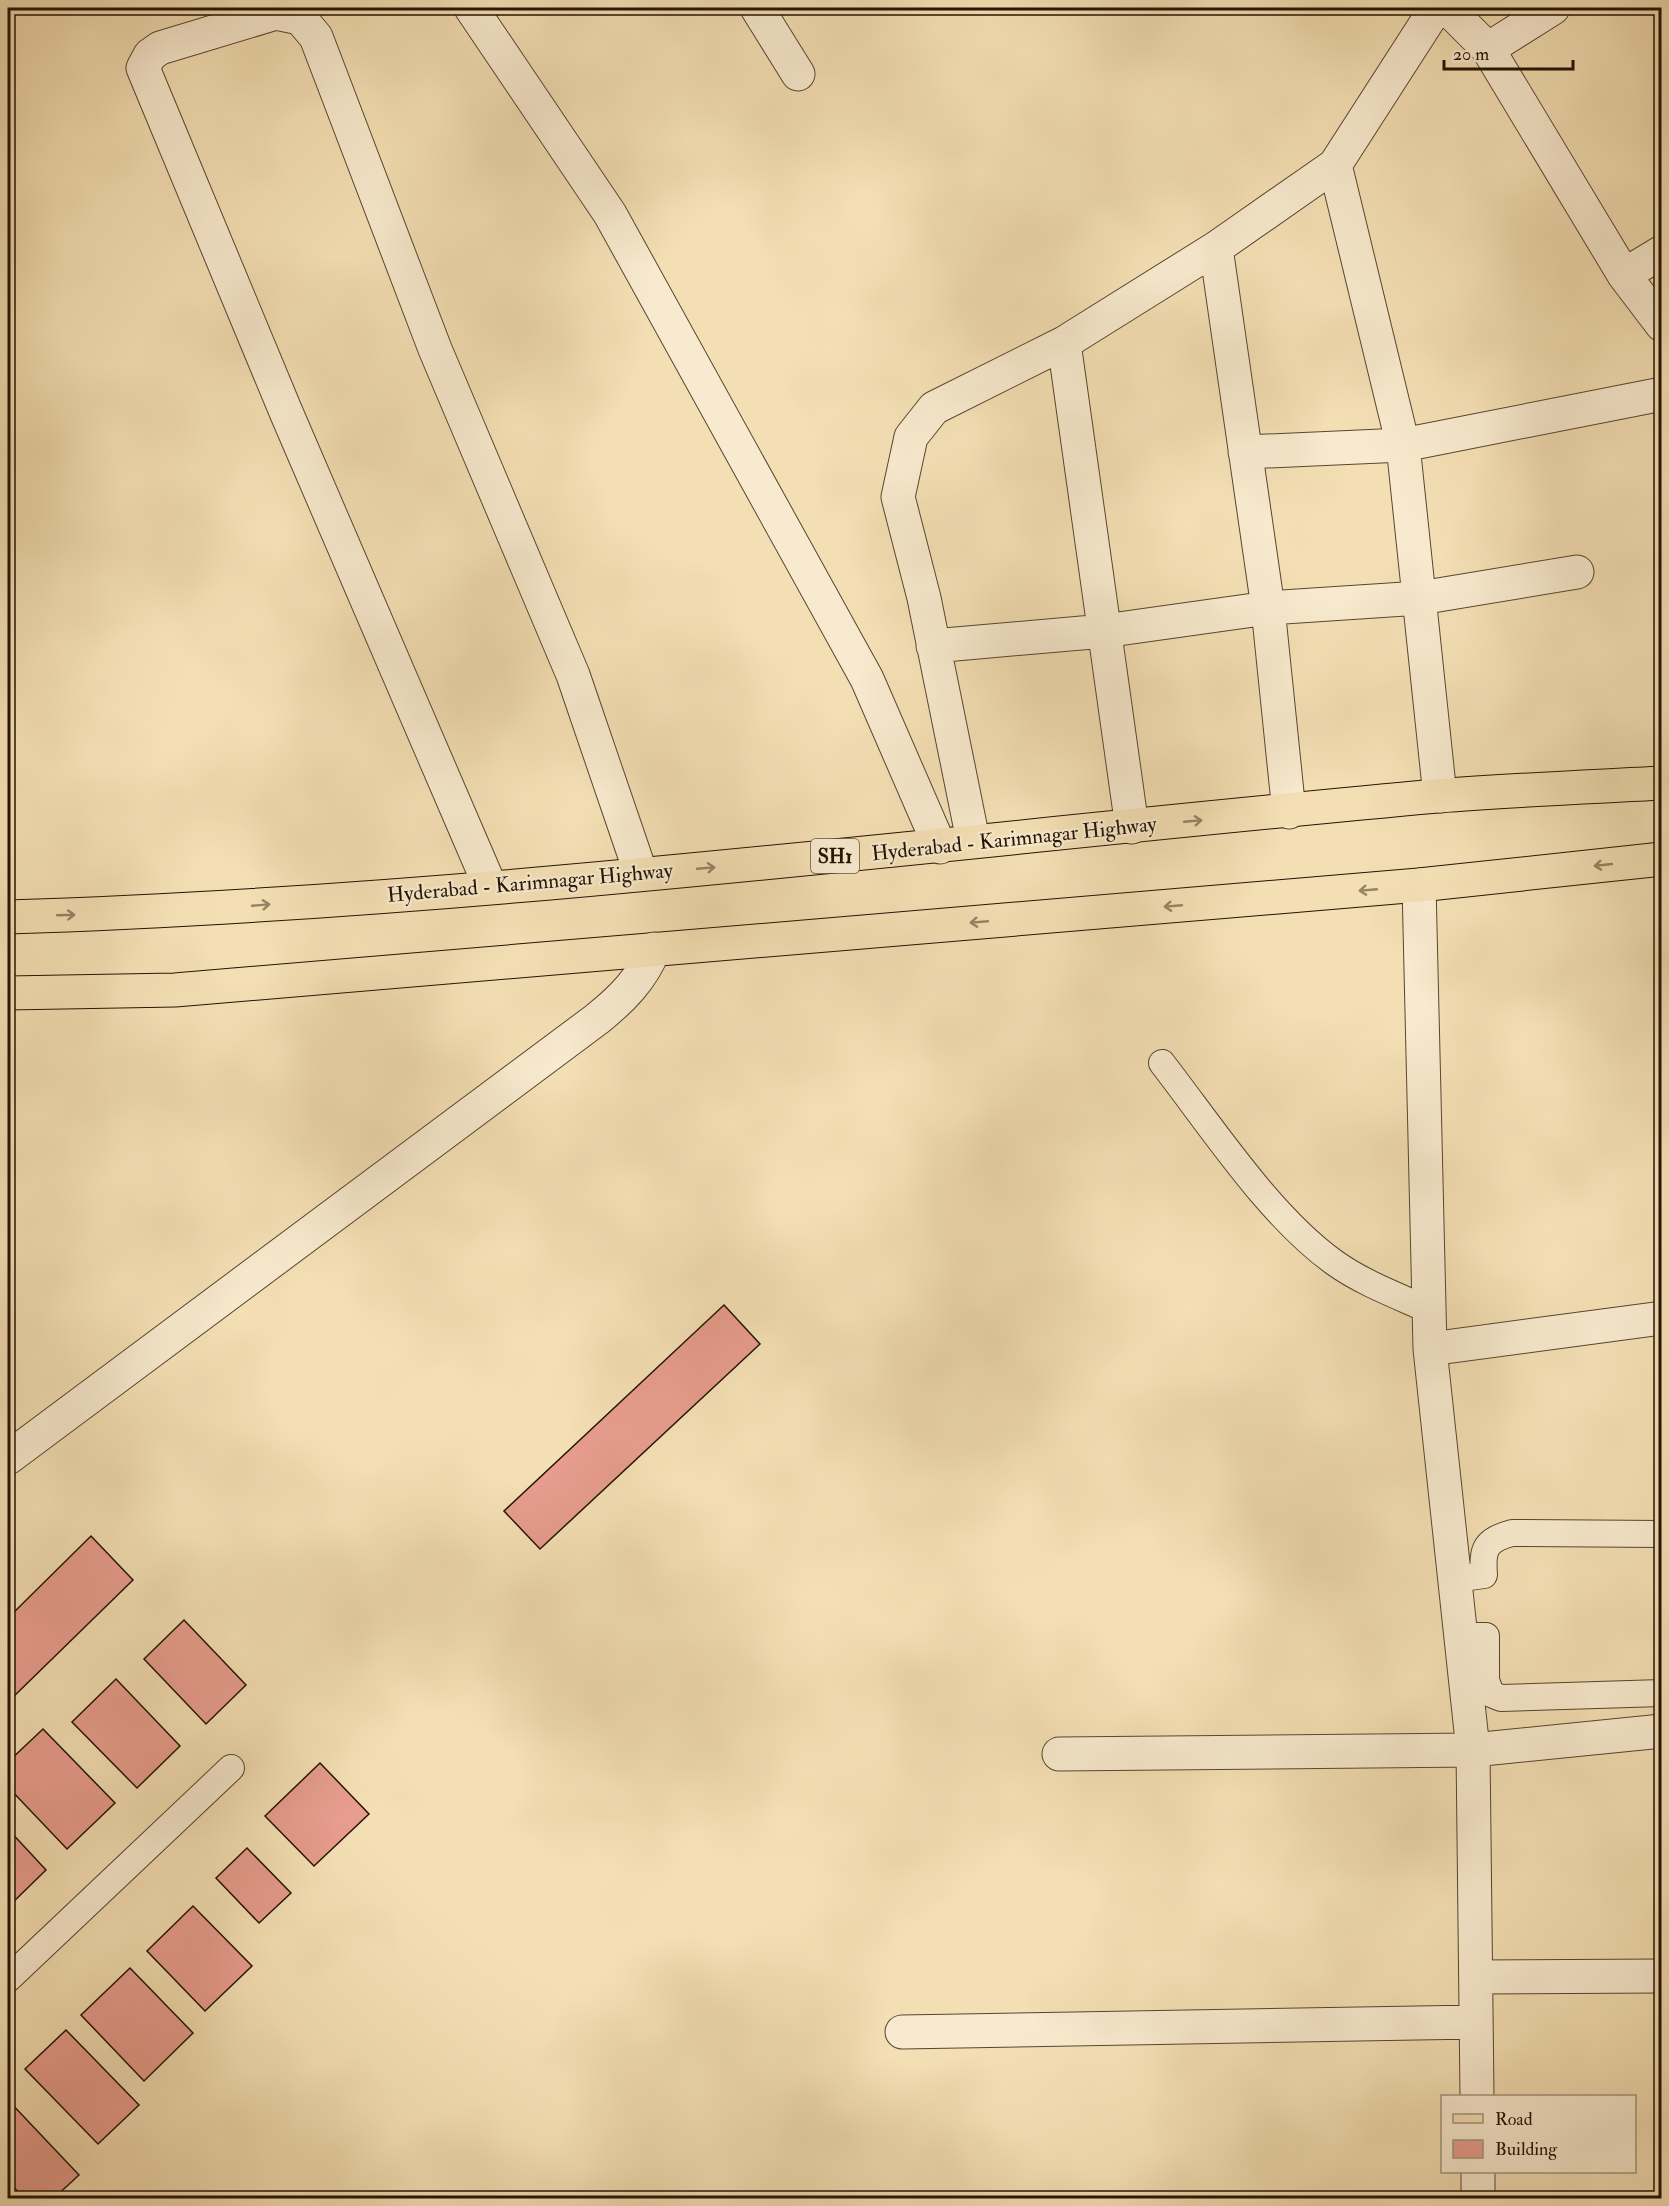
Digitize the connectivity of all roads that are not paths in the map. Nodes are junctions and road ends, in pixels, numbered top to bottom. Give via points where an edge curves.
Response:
1 (471, 8) edge
2 (758, 8) edge
3 (1436, 8) edge
4 (1447, 8) edge
5 (1552, 8) edge
6 (1488, 49) junction
7 (798, 74) dead end
8 (1335, 165) junction
9 (1216, 248) junction
10 (1662, 252) edge
11 (1624, 275) junction
12 (1662, 325) edge
13 (1064, 343) junction
14 (1662, 394) edge
15 (1403, 445) junction
16 (1245, 452) junction
17 (1576, 572) dead end
18 (1420, 598) junction
19 (1268, 608) junction
20 (1104, 631) junction
21 (933, 646) junction
22 (1662, 783) edge
23 (1440, 796) junction
24 (1289, 812) junction
25 (1132, 827) junction
26 (973, 840) junction
27 (940, 847) junction
28 (1662, 859) edge
29 (641, 874) junction
30 (1419, 885) junction
31 (490, 886) junction
32 (8, 917) edge
33 (654, 949) junction
34 (8, 993) edge
35 (1162, 1063) dead end
36 (1429, 1310) junction
37 (1662, 1318) edge
38 (1430, 1349) junction
39 (8, 1458) edge
40 (1662, 1534) edge
41 (1455, 1579) junction
42 (1461, 1636) junction
43 (1662, 1693) edge
44 (1662, 1731) edge
45 (1473, 1750) junction
46 (1059, 1754) dead end
47 (231, 1768) dead end
48 (1662, 1976) edge
49 (1476, 1977) junction
50 (8, 1979) edge
51 (1476, 2022) junction
52 (902, 2032) dead end
53 (1477, 2095) edge
54 (1478, 2173) edge
55 (1478, 2199) edge

1 - 27 street via 610,214 867,679
2 - 7 street
3 - 8 street
4 - 6 street
5 - 6 street
6 - 11 street
8 - 9 street
8 - 15 street
9 - 13 street
9 - 16 street
10 - 11 street
11 - 12 street
13 - 20 street
13 - 21 street via 934,408 911,437 898,497
14 - 15 street
15 - 16 street
15 - 18 street
16 - 19 street
17 - 18 street
18 - 19 street
18 - 23 street
19 - 20 street
19 - 24 street
20 - 21 street
20 - 25 street
21 - 26 street
22 - 23 main road, Hyderabad - Karimnagar Highway / SH1
23 - 24 main road, Hyderabad - Karimnagar Highway / SH1
25 -> 24 main road, Hyderabad - Karimnagar Highway / SH1
25 - 26 main road, Hyderabad - Karimnagar Highway / SH1
26 - 27 main road, Hyderabad - Karimnagar Highway / SH1
29 -> 27 main road, Hyderabad - Karimnagar Highway / SH1
28 -> 30 main road
29 - 31 main road, Hyderabad - Karimnagar Highway / SH1
29 - 31 street via 573,675 435,349 316,37 300,18 276,13 160,48 150,55 143,68
30 -> 33 main road
30 - 36 street
32 -> 31 main road, Hyderabad - Karimnagar Highway / SH1 via 176,912
33 - 34 main road via 175,990
33 - 39 street via 627,994 597,1019
35 - 36 lane via 1303,1238 1336,1264
36 - 38 street
37 - 38 street
38 - 41 street
40 - 41 lane via 1512,1533 1489,1544 1483,1557 1484,1575
41 - 42 street
42 - 43 lane via 1486,1636 1486,1680 1491,1694 1501,1698
42 - 45 street
44 - 45 street
45 - 46 street
45 - 49 street
47 - 50 lane
48 - 49 street
49 - 51 street
51 - 52 street
51 - 53 street
54 - 55 street

